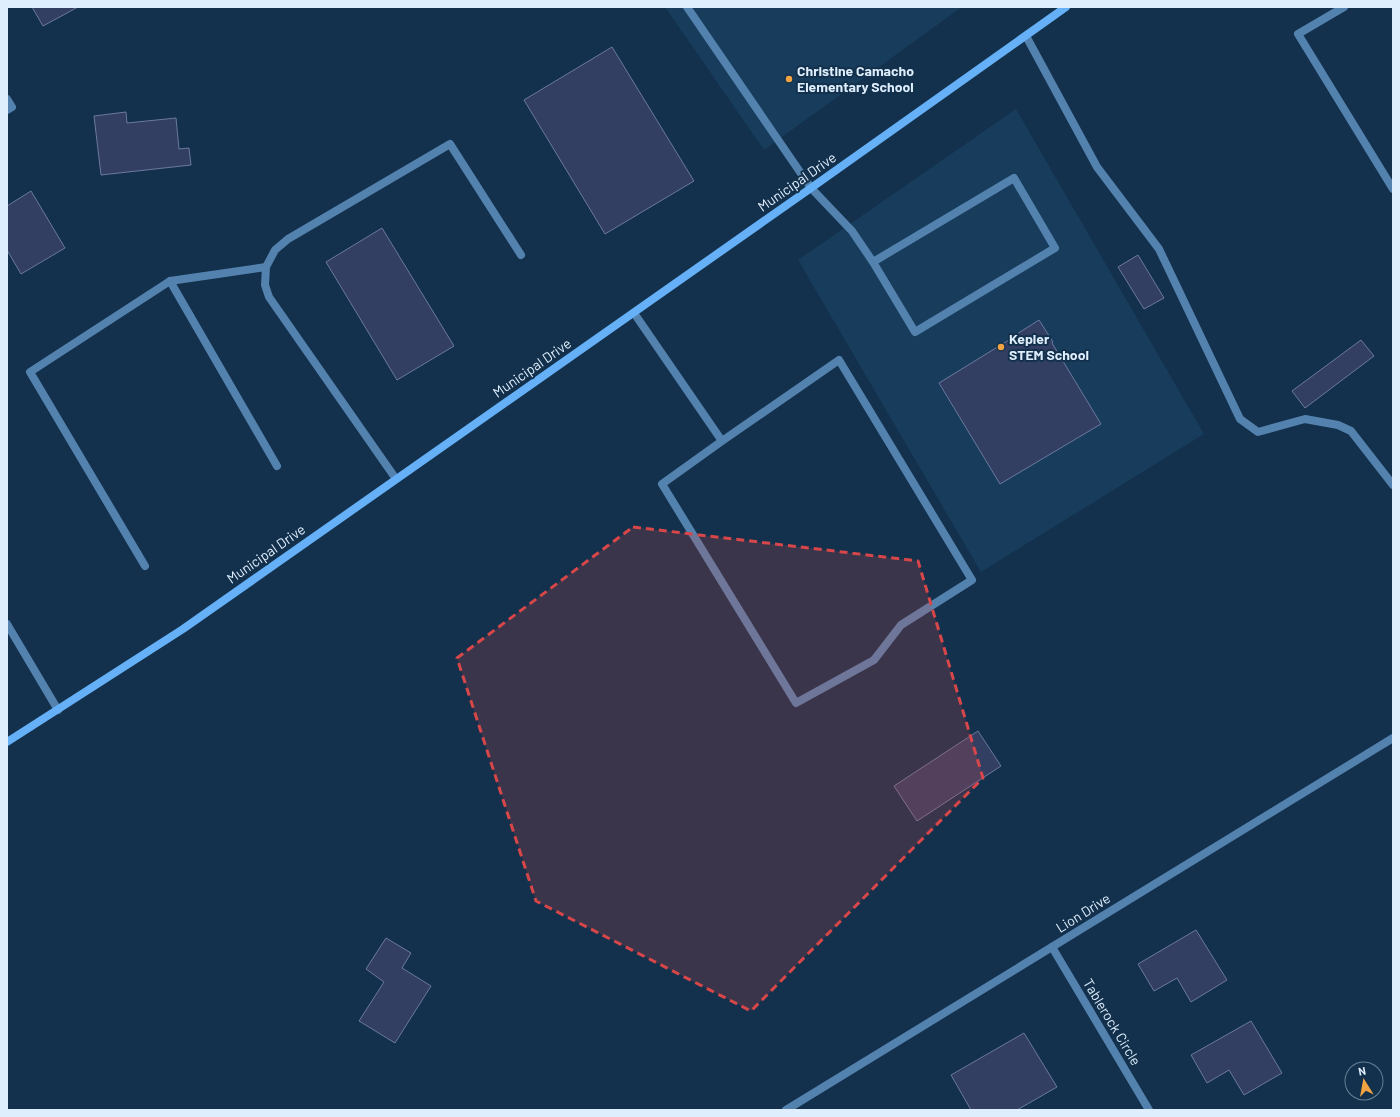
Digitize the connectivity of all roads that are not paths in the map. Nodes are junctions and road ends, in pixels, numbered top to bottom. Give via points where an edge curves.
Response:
1 (687, 7) edge
2 (1066, 7) edge
3 (1344, 7) edge
4 (1026, 36) junction
5 (7, 99) edge
6 (10, 108) edge
7 (812, 188) junction
8 (1393, 189) edge
9 (521, 255) dead end
10 (873, 262) junction
11 (266, 267) junction
12 (170, 281) junction
13 (634, 313) junction
14 (722, 441) junction
15 (277, 466) dead end
16 (396, 479) junction
17 (1393, 485) edge
18 (145, 566) dead end
19 (7, 624) edge
20 (58, 710) junction
21 (1393, 738) edge
22 (7, 742) edge
23 (1052, 948) junction
24 (786, 1110) edge
25 (1149, 1110) edge

1 - 7 street
2 - 4 street, Municipal Drive
3 - 8 street via 1298,34
4 - 7 street, Municipal Drive
4 - 17 street via 1097,167 1159,250 1240,419 1258,432 1305,419 1338,425 1351,431
5 - 6 street
7 - 10 street via 852,231
7 - 13 street, Municipal Drive
9 - 11 street via 450,144 288,239 275,250
10 - 10 street via 915,332 1055,248 1014,178
11 - 12 street
11 - 16 street via 265,284 269,297
12 - 15 street
12 - 18 street via 30,372
13 - 14 street
13 - 16 street, Municipal Drive
14 - 14 street via 662,484 796,703 874,660 901,625 972,580 839,360
16 - 20 street, Municipal Drive via 182,629
19 - 20 street
20 - 22 street, Municipal Drive
21 - 23 street, Lion Drive
23 - 24 street, Lion Drive
23 - 25 street, Tablerock Circle

